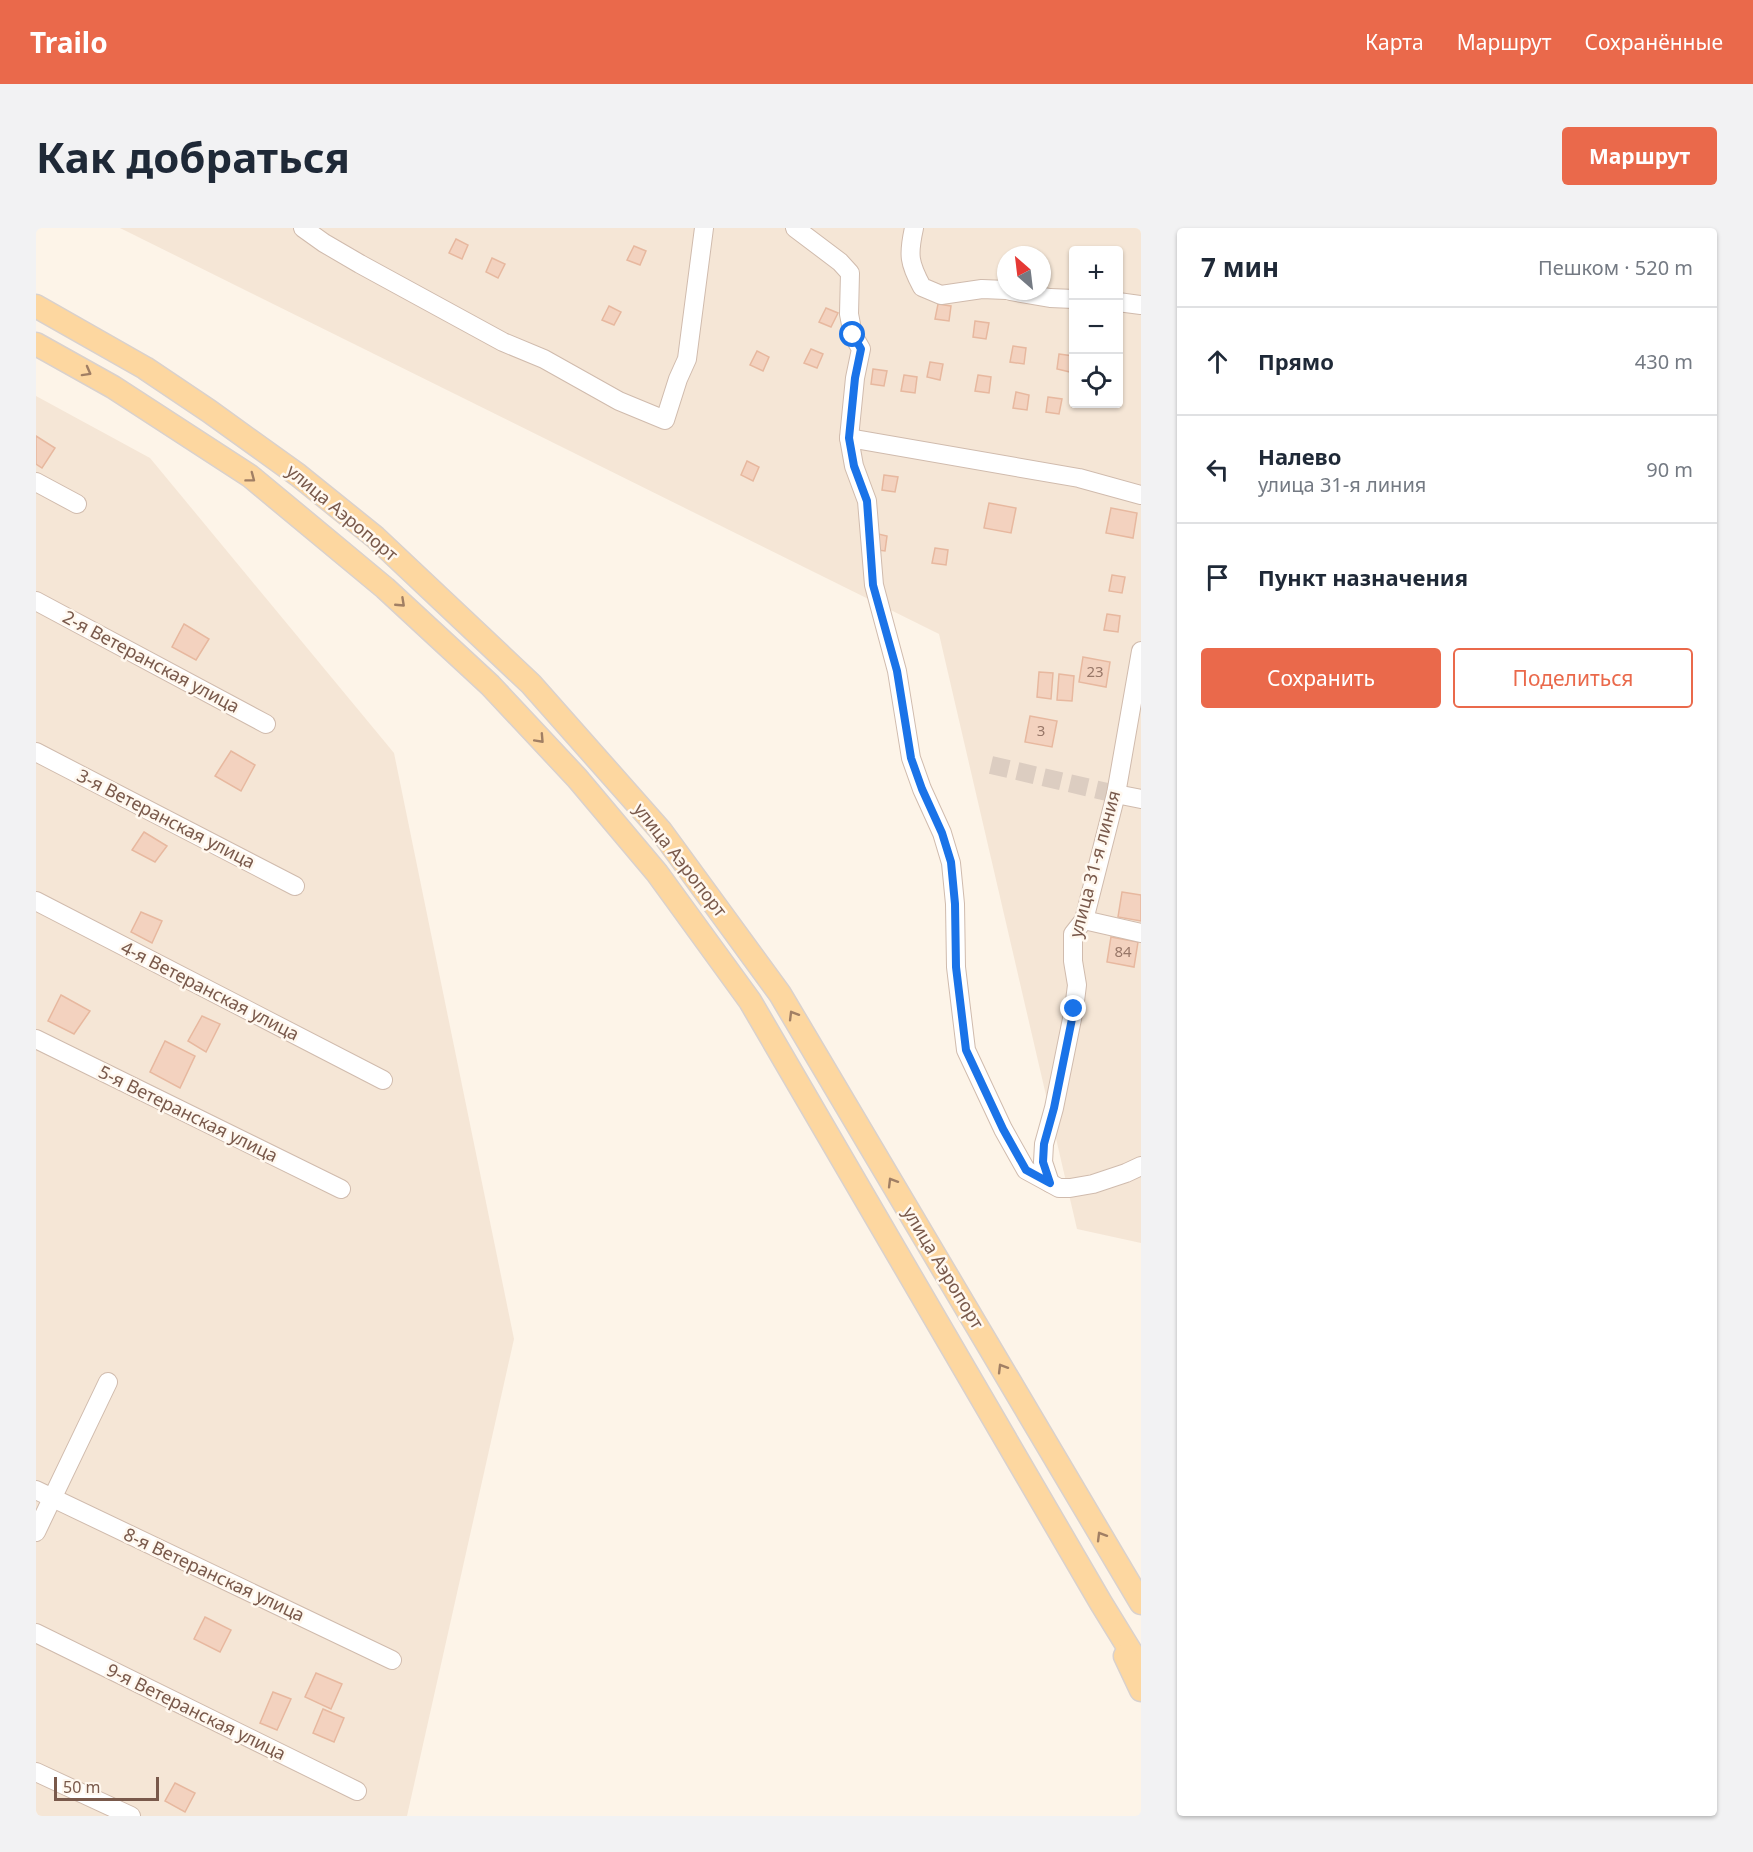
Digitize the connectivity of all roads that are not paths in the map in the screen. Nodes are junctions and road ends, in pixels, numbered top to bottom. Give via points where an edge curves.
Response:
1 (303, 228) edge
2 (704, 228) edge
3 (795, 228) edge
4 (914, 228) edge
5 (997, 290) edge
6 (1051, 298) edge
7 (1069, 299) edge
8 (1123, 303) edge
9 (1141, 305) edge
10 (36, 306) edge
11 (36, 344) edge
12 (849, 438) junction
13 (36, 482) edge
14 (1141, 495) edge
15 (77, 504) dead end
16 (36, 601) edge
17 (1141, 651) edge
18 (266, 724) dead end
19 (36, 752) edge
20 (1116, 794) junction
21 (1141, 799) edge
22 (295, 886) dead end
23 (36, 901) edge
24 (1084, 920) junction
25 (1141, 933) edge
26 (36, 1040) edge
27 (383, 1080) dead end
28 (1141, 1166) edge
29 (1050, 1183) junction
30 (340, 1189) dead end
31 (108, 1382) dead end
32 (44, 1494) edge
33 (36, 1532) edge
34 (1138, 1596) edge
35 (1101, 1603) junction
36 (36, 1633) edge
37 (392, 1660) dead end
38 (1141, 1668) edge
39 (1141, 1690) edge
40 (36, 1772) edge
41 (357, 1791) dead end
42 (131, 1816) edge

1 - 2 street via 360,264 503,342 665,420 687,359
3 - 12 street via 850,273 849,314 853,335 861,349
4 - 5 street via 908,251 922,287 942,295
6 - 7 street
8 - 9 street
34 -> 10 main road, улица Аэропорт via 780,994 661,831 531,684 375,537 209,411 145,368
11 -> 35 main road, улица Аэропорт via 113,387 250,476 385,588 490,686 577,778 642,856 750,1001
12 - 14 street via 1079,478
12 - 29 street via 867,501 873,585 897,671 911,758 951,862 956,967 966,1050 1026,1170
13 - 15 street
16 - 18 street, 2-я Ветеранская улица
17 - 20 street, улица 31-я линия
19 - 22 street, 3-я Ветеранская улица
20 - 21 street
20 - 24 street, улица 31-я линия
23 - 27 street, 4-я Ветеранская улица
24 - 25 street
24 - 29 street, улица 31-я линия via 1073,934 1072,961 1077,986 1074,1009 1044,1144 1043,1162
26 - 30 street, 5-я Ветеранская улица
28 - 29 street via 1093,1184 1059,1188
31 - 32 street
32 - 33 street
32 - 37 street, 8-я Ветеранская улица
35 - 38 main road
35 - 39 main road
36 - 41 street, 9-я Ветеранская улица
40 - 42 street

